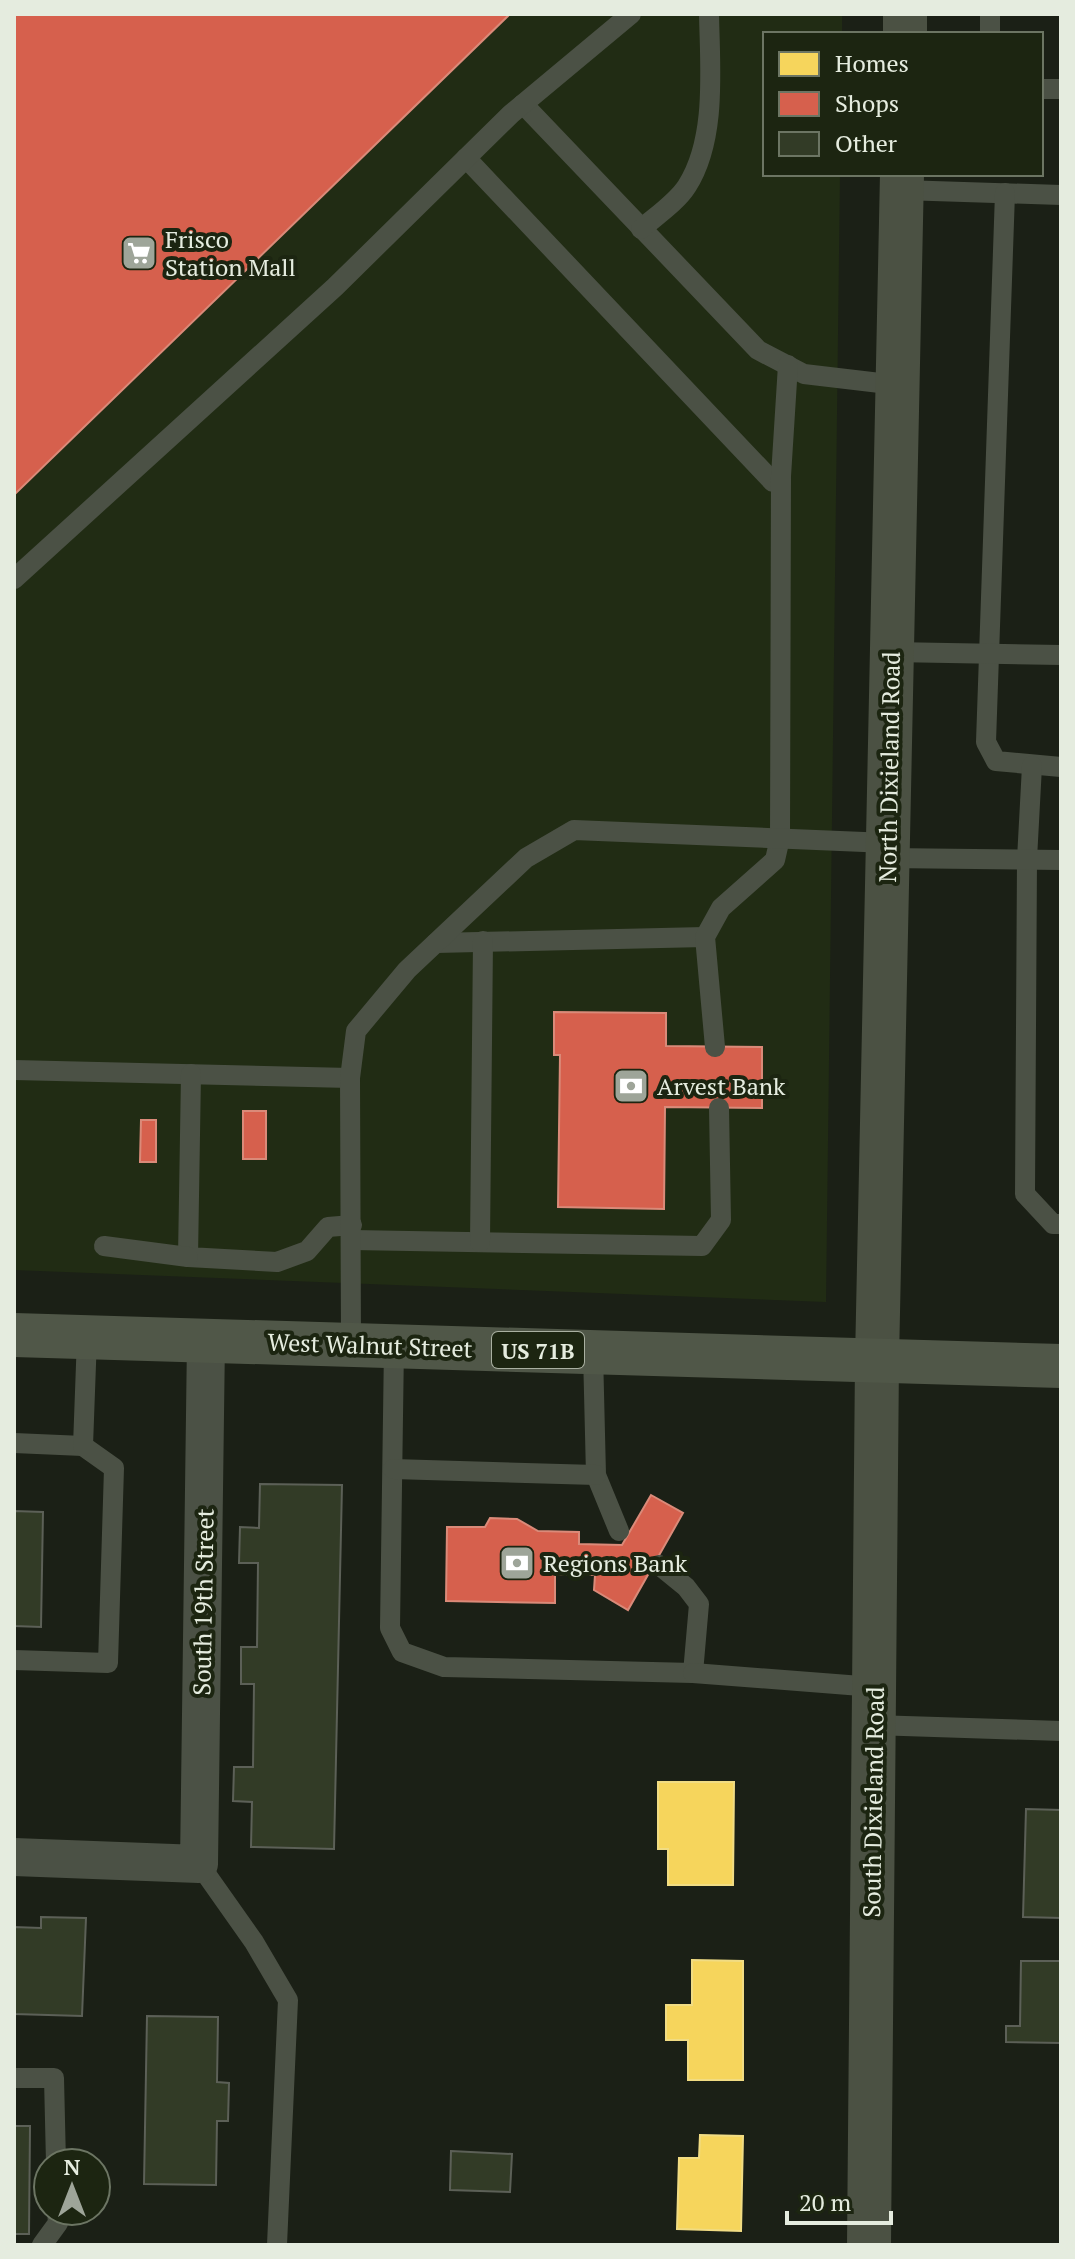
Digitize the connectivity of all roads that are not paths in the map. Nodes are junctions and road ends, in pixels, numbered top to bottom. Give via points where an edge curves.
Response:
1 (631, 14) edge
2 (709, 14) edge
3 (523, 104) junction
4 (466, 158) junction
5 (902, 182) edge
6 (1005, 193) junction
7 (1061, 195) edge
8 (641, 229) junction
9 (788, 365) junction
10 (897, 385) junction
11 (781, 481) junction
12 (14, 579) edge
13 (892, 652) junction
14 (990, 654) junction
15 (1061, 655) edge
16 (1032, 766) junction
17 (1061, 767) edge
18 (780, 838) junction
19 (888, 850) junction
20 (1027, 859) junction
21 (1061, 860) edge
22 (705, 937) junction
23 (483, 941) junction
24 (436, 943) junction
25 (715, 1047) dead end
26 (14, 1070) edge
27 (191, 1074) junction
28 (350, 1078) junction
29 (719, 1108) dead end
30 (1061, 1224) edge
31 (352, 1233) junction
32 (480, 1242) junction
33 (104, 1246) dead end
34 (188, 1257) junction
35 (14, 1335) edge
36 (87, 1337) junction
37 (206, 1340) junction
38 (351, 1344) junction
39 (394, 1346) junction
40 (593, 1352) junction
41 (877, 1360) junction
42 (1061, 1366) edge
43 (14, 1443) edge
44 (83, 1446) junction
45 (393, 1469) junction
46 (596, 1475) junction
47 (619, 1531) dead end
48 (659, 1565) dead end
49 (14, 1660) edge
50 (693, 1673) junction
51 (874, 1706) junction
52 (1061, 1731) edge
53 (14, 1857) edge
54 (199, 1864) junction
55 (14, 2078) edge
56 (56, 2147) edge
57 (55, 2227) edge
58 (42, 2245) edge
59 (277, 2245) edge
60 (869, 2245) edge

1 - 3 lane
2 - 8 lane via 703,153 686,188
3 - 4 lane
3 - 8 lane
4 - 11 lane via 773,482
4 - 12 lane via 335,287
5 - 6 lane
5 - 10 main road, North Dixieland Road
6 - 7 lane
6 - 14 lane
8 - 9 lane via 758,350
9 - 10 lane via 804,374
9 - 11 lane
10 - 13 main road, North Dixieland Road
11 - 18 lane
13 - 14 lane
13 - 19 main road, North Dixieland Road
14 - 15 lane
14 - 16 lane via 986,742 996,761
16 - 17 lane
16 - 20 lane
18 - 19 lane
18 - 22 lane via 775,860 721,908
18 - 24 lane via 574,830 526,858
19 - 20 lane
19 - 41 main road, North Dixieland Road
20 - 21 lane
20 - 30 lane via 1025,1194 1053,1224
22 - 23 lane
22 - 25 lane
23 - 24 lane
23 - 32 lane
24 - 28 lane via 356,1031
26 - 27 lane
27 - 28 lane
27 - 34 lane
28 - 31 lane
29 - 32 lane via 721,1220 702,1246
31 - 32 lane
31 - 34 lane via 328,1227 307,1251 277,1262
31 - 38 lane
33 - 34 lane
35 - 36 main road, West Walnut Street / US 71B
36 - 37 main road, West Walnut Street / US 71B
36 - 44 lane
37 - 38 main road, West Walnut Street / US 71B
37 - 54 street, South 19th Street
38 - 39 main road, West Walnut Street / US 71B
39 - 40 main road, West Walnut Street / US 71B
39 - 45 lane
40 - 41 main road, West Walnut Street / US 71B
40 - 46 lane
41 - 42 main road, West Walnut Street / US 71B
41 - 51 main road, South Dixieland Road
43 - 44 lane
44 - 49 lane via 114,1468 108,1663
45 - 46 lane
45 - 50 lane via 390,1628 402,1652 444,1667
46 - 47 lane
48 - 50 lane via 699,1604
50 - 51 lane
51 - 52 lane
51 - 60 main road, South Dixieland Road
53 - 54 street
54 - 59 lane via 288,2000
55 - 56 lane via 54,2078
57 - 58 lane

